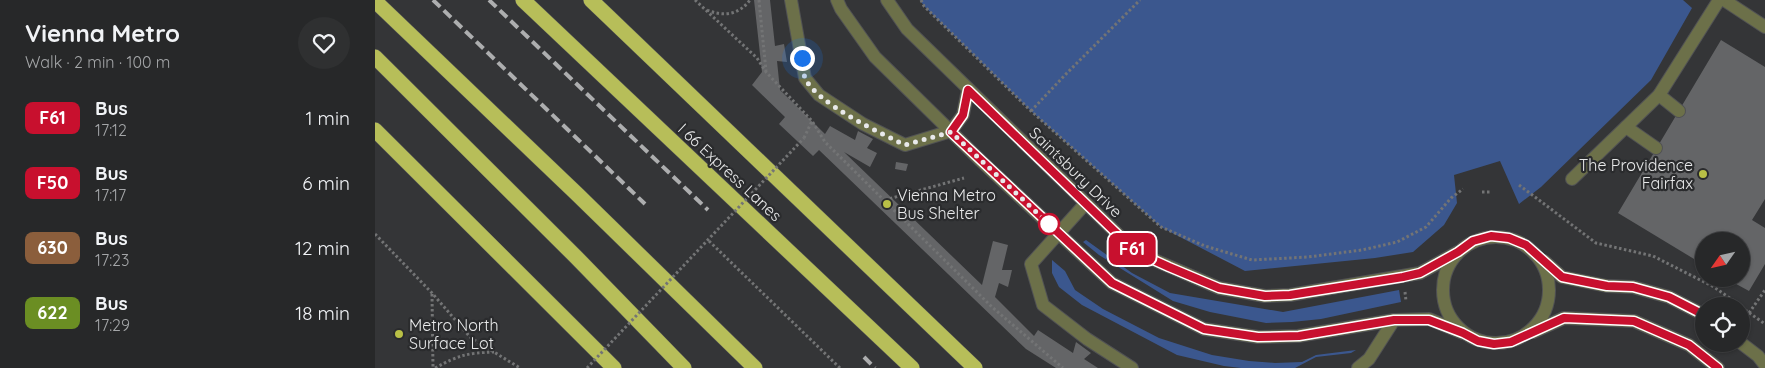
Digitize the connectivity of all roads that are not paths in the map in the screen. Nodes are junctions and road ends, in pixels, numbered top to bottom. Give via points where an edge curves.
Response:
1 (523, 0) edge
2 (591, 0) edge
3 (596, 0) edge
4 (791, 0) edge
5 (837, 0) edge
6 (887, 0) edge
7 (1719, 0) edge
8 (1724, 0) edge
9 (375, 2) edge
10 (1765, 27) edge
11 (639, 45) junction
12 (375, 57) edge
13 (968, 90) junction
14 (1659, 95) junction
15 (1679, 111) dead end
16 (1626, 127) junction
17 (375, 130) edge
18 (951, 132) junction
19 (1656, 148) dead end
20 (1572, 179) dead end
21 (1085, 204) junction
22 (1058, 233) junction
23 (1458, 252) junction
24 (1539, 258) junction
25 (1695, 310) edge
26 (1394, 320) junction
27 (1463, 333) junction
28 (1526, 335) junction
29 (1750, 350) edge
30 (1765, 365) edge
31 (614, 368) edge
32 (684, 368) edge
33 (755, 368) edge
34 (912, 368) edge
35 (975, 368) edge
36 (1132, 368) edge
37 (1358, 368) edge
38 (1718, 368) edge

1 - 34 highway, I 66 Express Lanes
2 - 11 highway
3 - 11 highway
4 - 18 street via 805,78 819,95 863,124 905,145
5 - 18 street via 875,57
6 - 13 street, Saintsbury Drive via 907,29
7 - 14 street
8 - 10 street
9 - 33 highway via 579,194
11 - 35 highway
12 - 32 highway
13 - 18 street via 963,115
13 - 21 street, Saintsbury Drive
14 - 15 street
14 - 16 street
16 - 19 street
16 - 20 street
17 - 31 highway
18 - 22 street
21 - 22 street
21 - 23 street, Saintsbury Drive via 1136,252 1219,288 1265,296 1290,295 1420,273
22 - 26 street via 1112,283 1204,329 1258,337 1299,336
22 - 36 street via 1031,264 1043,305
23 - 24 street via 1473,241 1491,236 1509,238 1526,245
23 - 27 street via 1447,267 1443,285 1444,304
24 - 25 street via 1562,277 1607,286 1633,287 1669,297
24 - 28 street via 1548,274 1550,293 1547,309 1539,324
26 - 27 street via 1429,320
26 - 37 street via 1369,359
27 - 28 street via 1478,341 1494,344 1511,342
28 - 38 street via 1564,318 1634,321 1689,345
29 - 30 street

